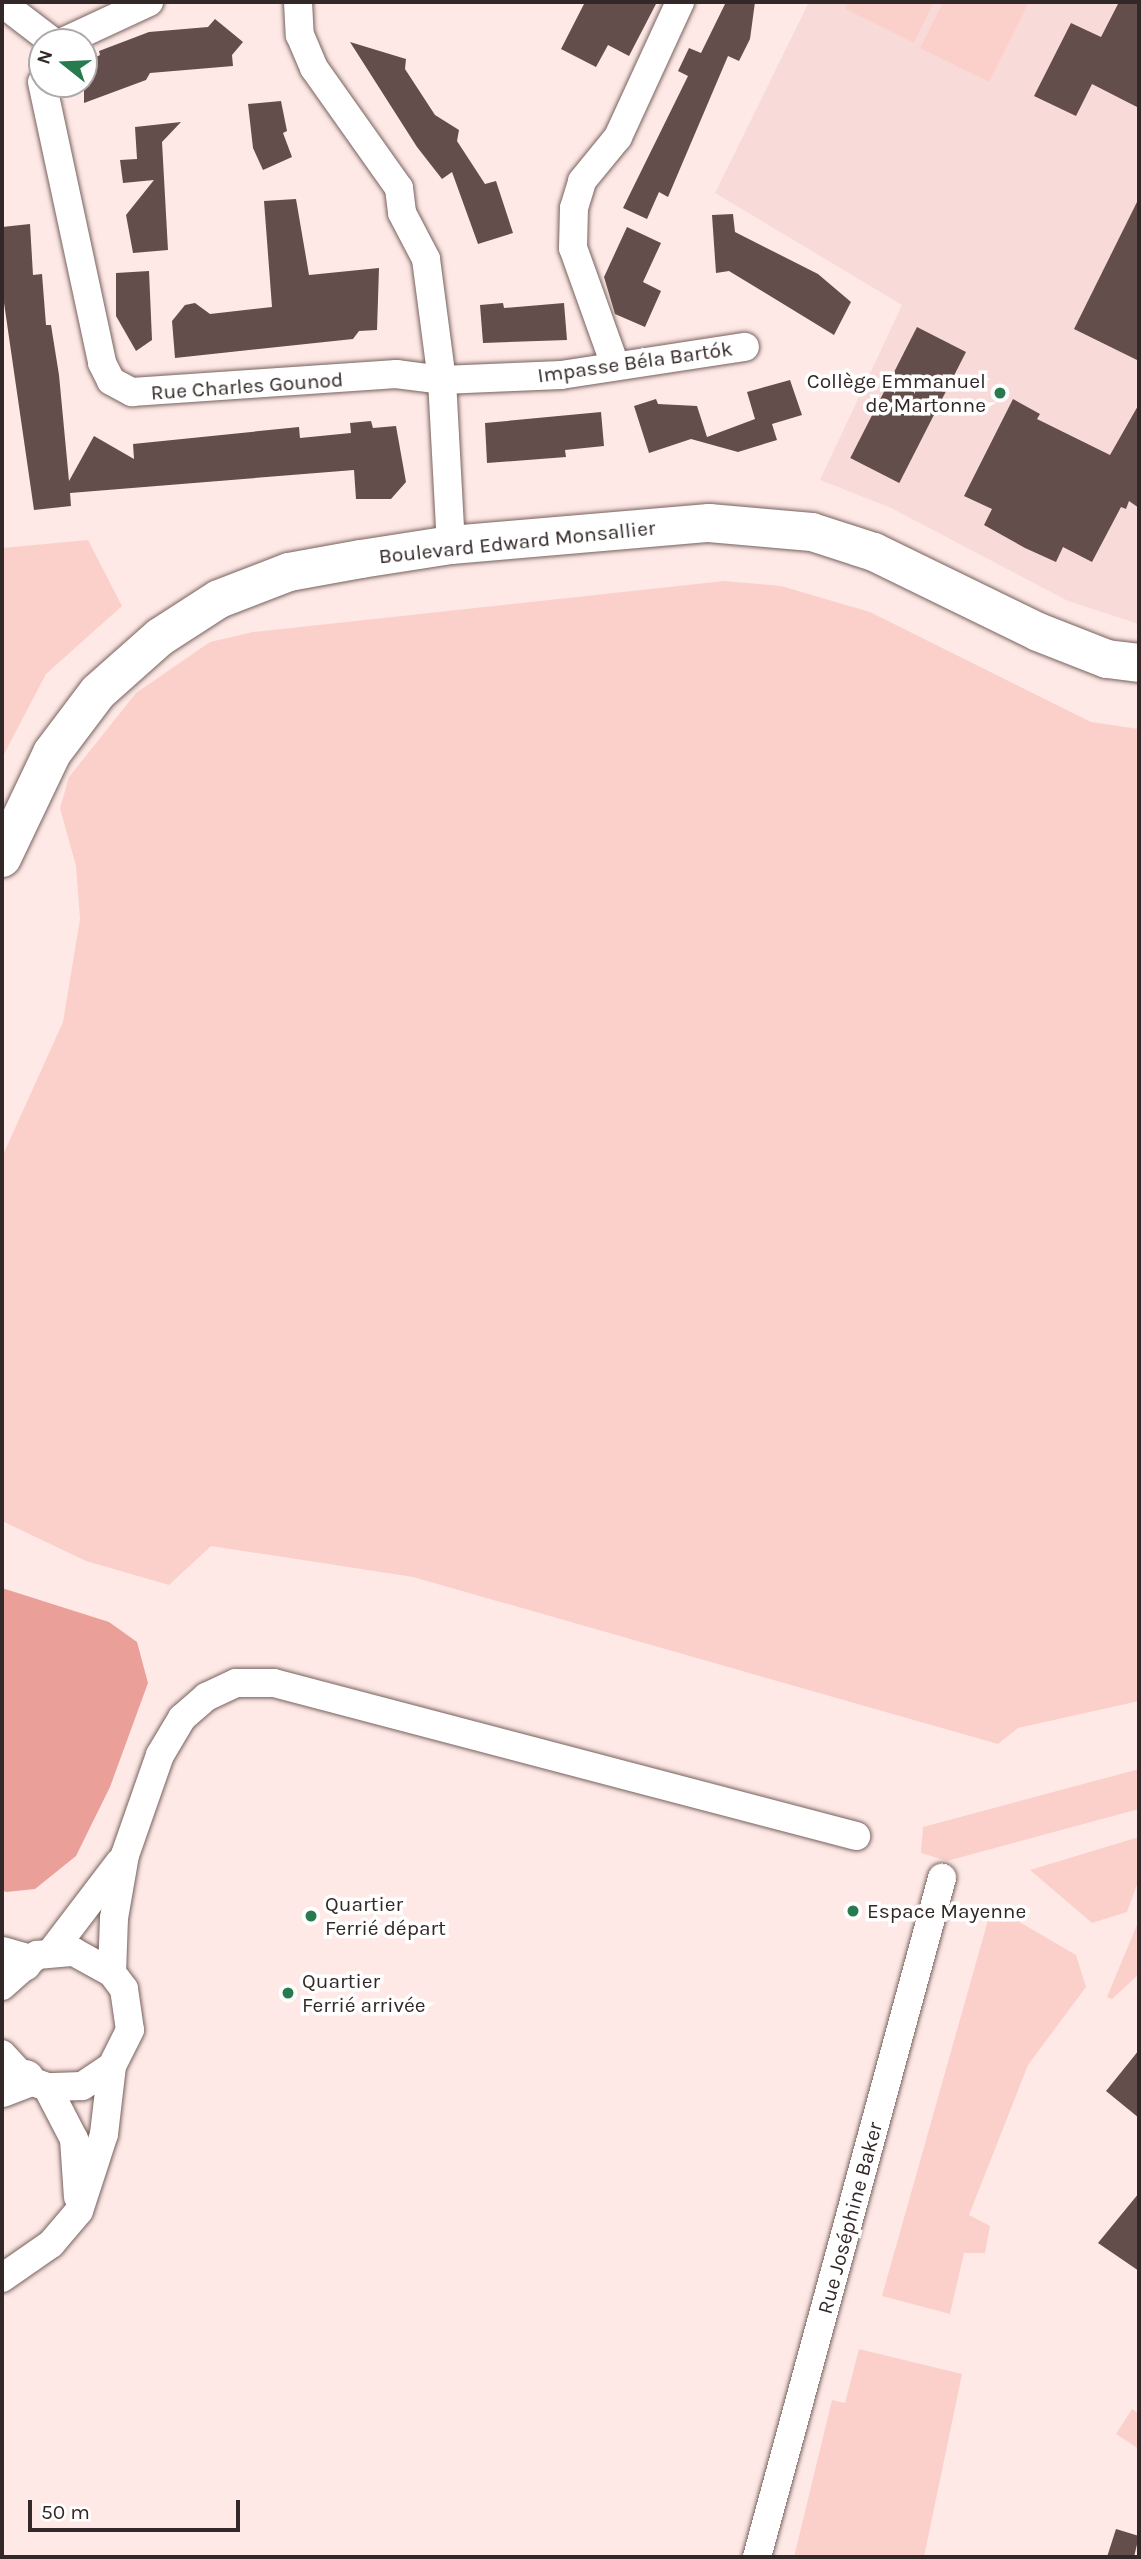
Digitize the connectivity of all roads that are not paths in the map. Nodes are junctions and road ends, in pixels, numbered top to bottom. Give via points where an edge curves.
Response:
1 (149, 2) edge
2 (298, 2) edge
3 (680, 2) edge
4 (2, 3) edge
5 (34, 28) edge
6 (93, 28) edge
7 (45, 98) edge
8 (745, 347) dead end
9 (615, 365) junction
10 (442, 380) junction
11 (451, 545) junction
12 (1139, 663) edge
13 (2, 858) edge
14 (856, 1836) dead end
15 (125, 1855) junction
16 (942, 1878) dead end
17 (20, 1964) edge
18 (112, 1973) junction
19 (113, 2066) junction
20 (19, 2077) edge
21 (79, 2211) junction
22 (2, 2278) edge
23 (757, 2557) edge

1 - 6 street
2 - 10 street via 300,34 314,68 399,188 402,213 426,259
3 - 9 street via 618,137 582,181 573,248
4 - 5 street
7 - 10 street, Rue Charles Gounod via 102,363 111,381 148,395 396,374
8 - 9 street, Impasse Béla Bartók
9 - 10 street, Impasse Béla Bartók via 561,375
10 - 11 street
11 - 12 street, Boulevard Edward Monsallier via 709,523 812,532 874,552 1038,632 1107,659
11 - 13 street, Boulevard Edward Monsallier via 289,572 219,599 160,637 98,692 52,753
14 - 15 street via 274,1683 236,1683 206,1697 182,1717 160,1755
15 - 17 street
15 - 18 street via 114,1917
16 - 23 street, Rue Joséphine Baker
17 - 18 street via 95,1959
18 - 19 street via 124,1989 130,2029
19 - 20 street via 82,2086
19 - 21 street via 104,2134
20 - 21 street via 74,2139
21 - 22 street via 51,2244

